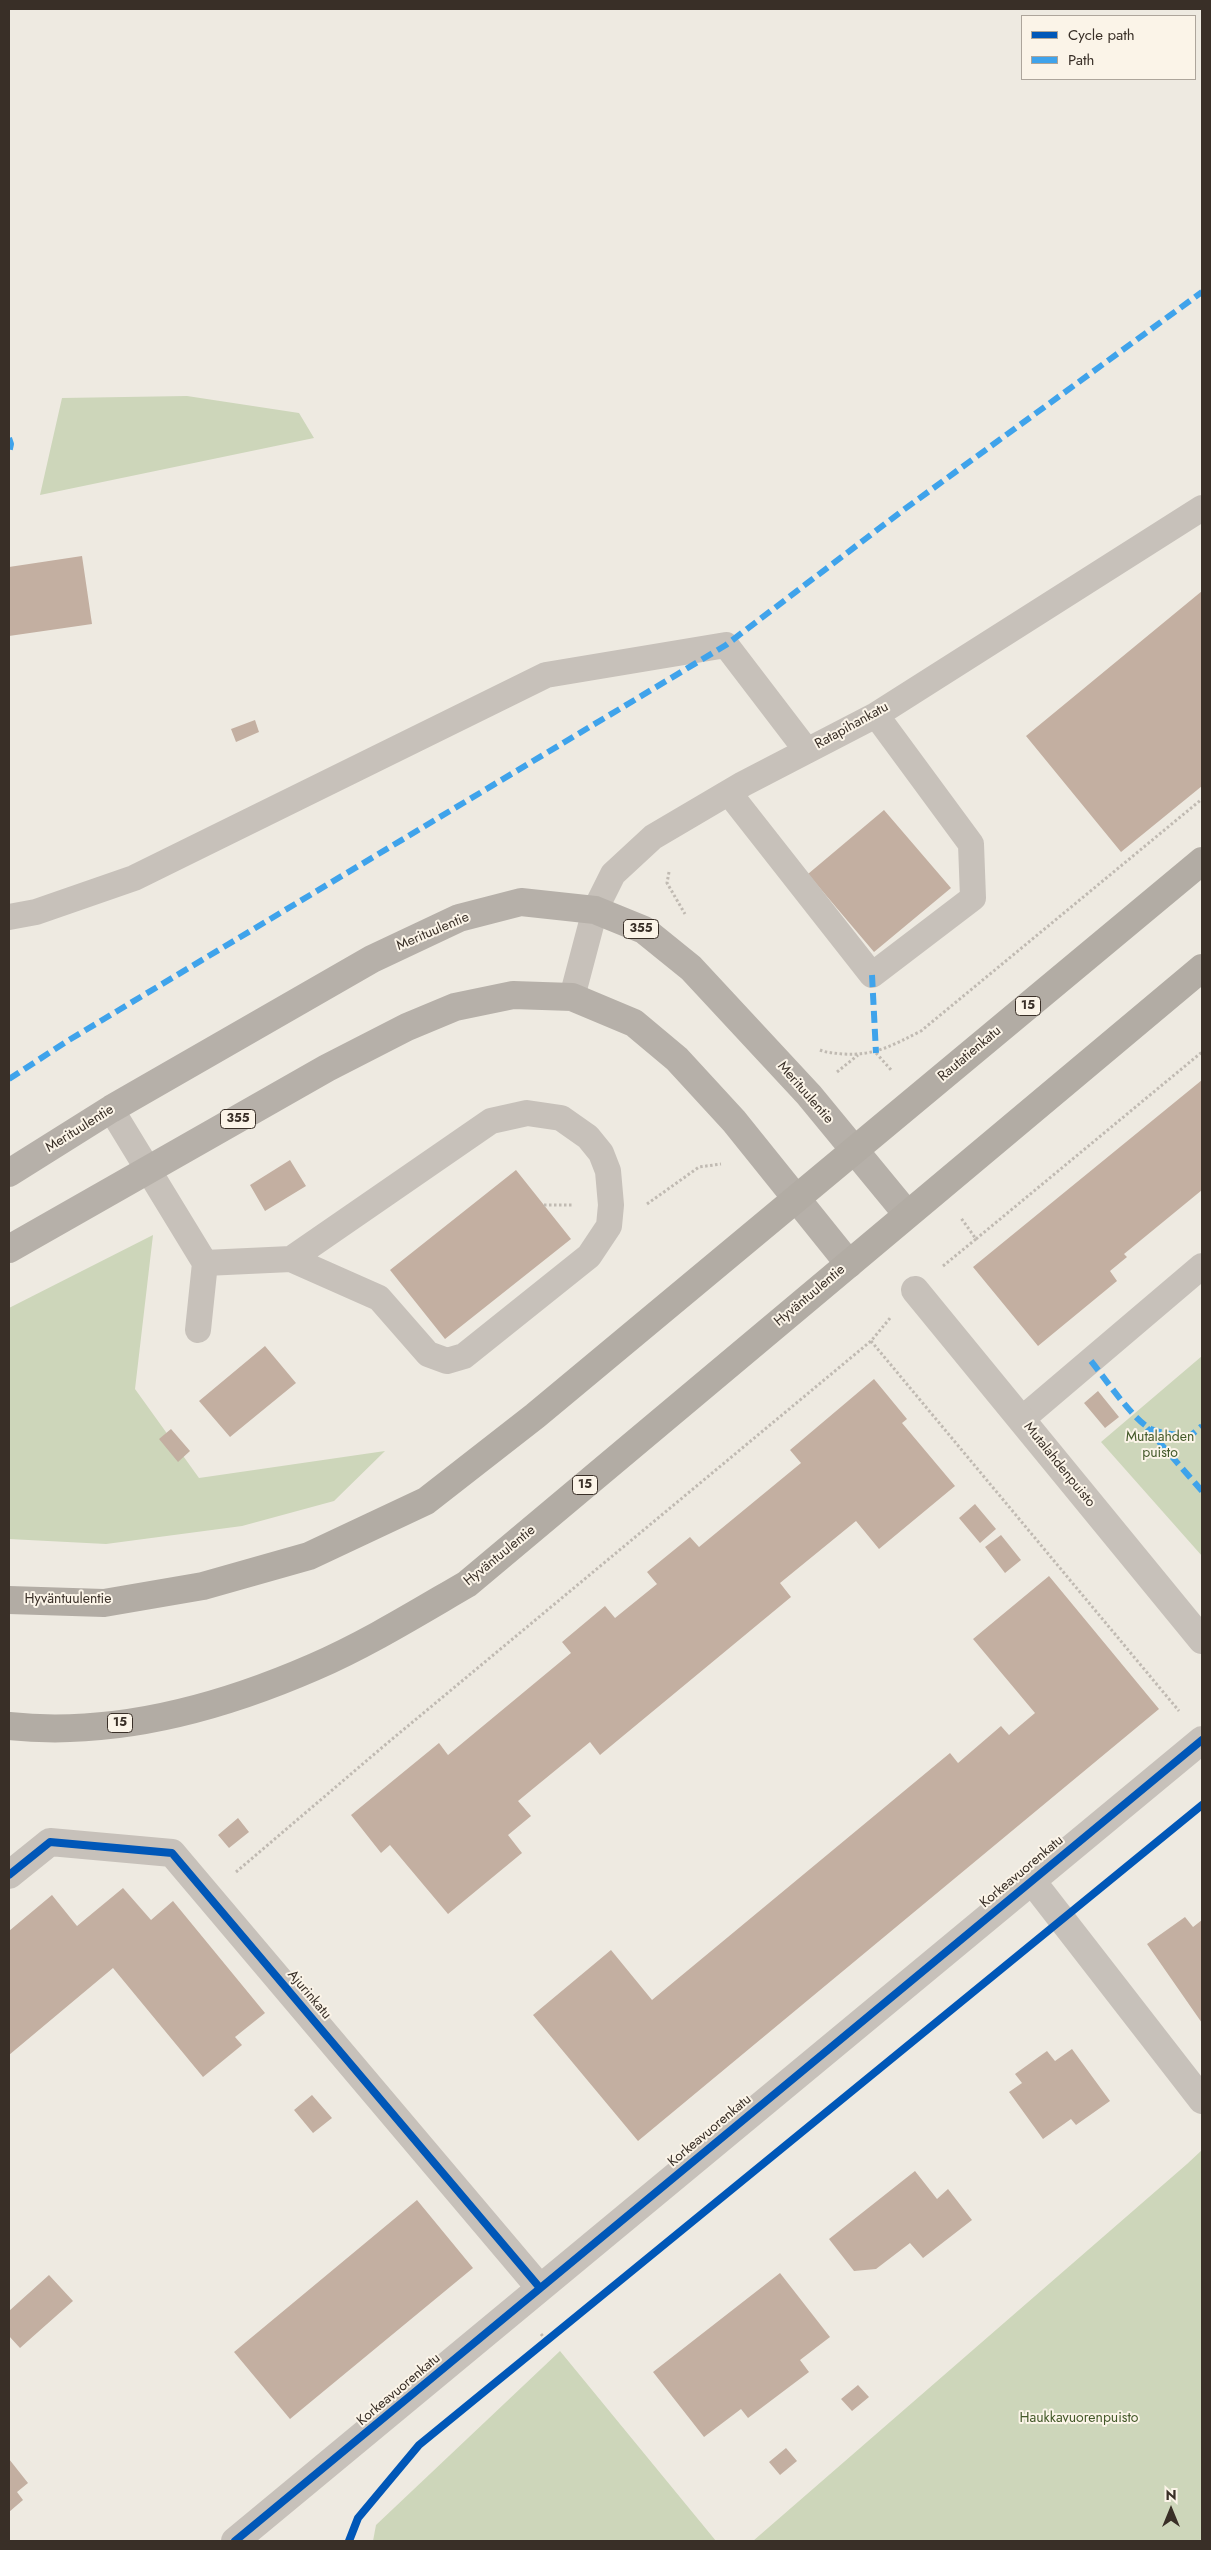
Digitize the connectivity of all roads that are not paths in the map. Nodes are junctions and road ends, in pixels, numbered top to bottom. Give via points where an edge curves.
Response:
1 (1202, 508) edge
2 (876, 715) junction
3 (807, 751) junction
4 (729, 792) junction
5 (1202, 861) edge
6 (595, 910) junction
7 (9, 917) edge
8 (1202, 968) edge
9 (572, 997) junction
10 (111, 1108) junction
11 (854, 1150) junction
12 (148, 1170) junction
13 (9, 1173) edge
14 (796, 1198) junction
15 (907, 1214) junction
16 (9, 1249) edge
17 (291, 1259) junction
18 (204, 1263) junction
19 (849, 1264) junction
20 (1202, 1266) edge
21 (915, 1290) road end
22 (198, 1330) dead end
23 (1022, 1420) junction
24 (9, 1600) edge
25 (1202, 1640) edge
26 (9, 1726) edge
27 (1202, 1740) edge
28 (9, 1875) edge
29 (1032, 1880) junction
30 (1202, 2100) edge
31 (540, 2288) junction
32 (235, 2541) edge

1 - 2 lane, Ratapihankatu
2 - 3 lane, Ratapihankatu
2 - 4 lane via 971,844 973,898 872,975
3 - 4 lane, Ratapihankatu
3 - 7 lane via 726,645 546,675 134,878 36,912
4 - 6 lane, Ratapihankatu via 654,837 613,874
5 - 11 highway, Rautatienkatu / 15
6 - 9 lane, Ratapihankatu
6 - 10 main road, Merituulentie / 355 via 521,902 459,918 372,959
6 - 11 main road, Merituulentie / 355 via 644,930 691,968 809,1095
8 - 15 highway, 15
9 - 12 main road, 355 via 513,995 454,1007 335,1064
9 - 14 main road, 355 via 634,1023 677,1059
10 - 12 lane
10 - 13 main road, Merituulentie / 355
11 - 14 highway, Hyväntuulentie / 15
11 - 15 main road, Merituulentie / 355
12 - 16 main road, 355
12 - 18 lane
14 - 19 main road, 355
14 - 24 highway, Hyväntuulentie / 15 via 535,1416 426,1501 309,1556 204,1586 104,1603
15 - 19 highway, Hyväntuulentie / 15
17 - 17 lane via 379,1298 428,1354 448,1361 464,1356 589,1256 609,1226 608,1171 601,1153 588,1136 561,1118 527,1113 491,1122
17 - 18 lane
18 - 22 lane
19 - 26 highway, Hyväntuulentie / 15 via 467,1584 382,1634 314,1667 228,1699 162,1716 89,1728
20 - 23 lane
21 - 23 street, Mutalahdenpuisto
23 - 25 street, Mutalahdenpuisto
27 - 29 street, Korkeavuorenkatu
28 - 31 street, Ajurinkatu via 50,1842 172,1853
29 - 30 street
29 - 31 street, Korkeavuorenkatu
31 - 32 street, Korkeavuorenkatu

